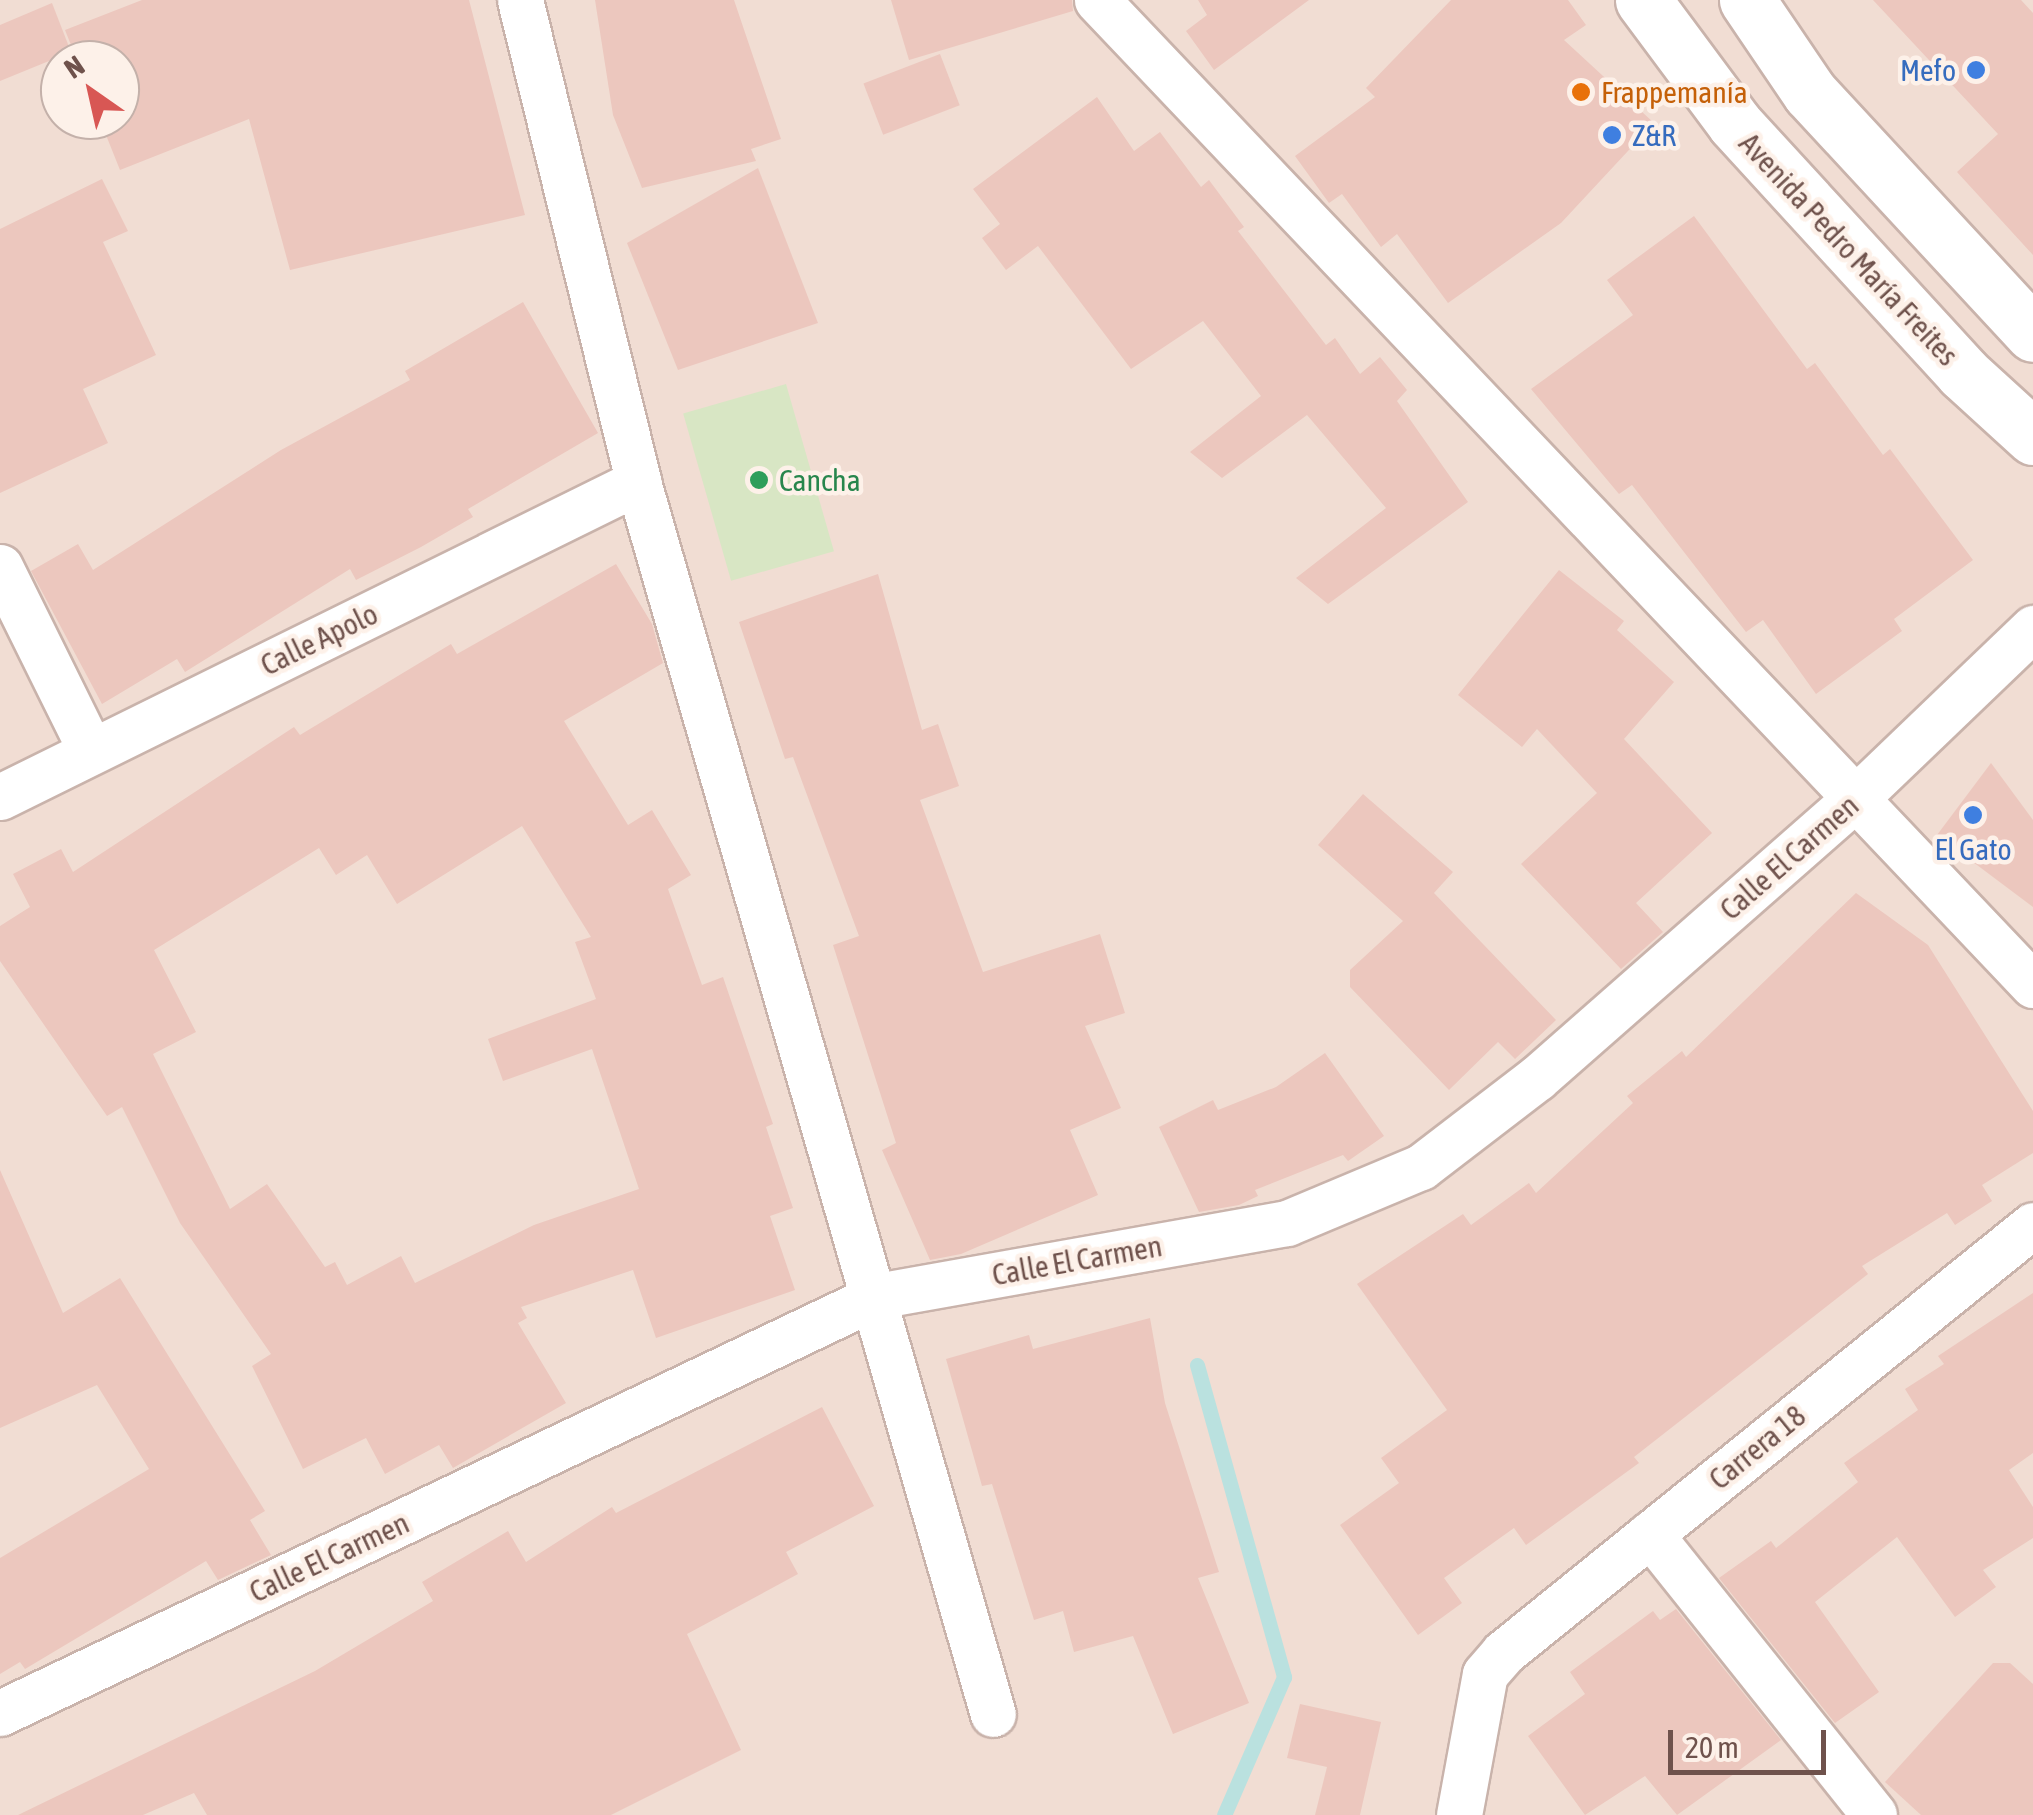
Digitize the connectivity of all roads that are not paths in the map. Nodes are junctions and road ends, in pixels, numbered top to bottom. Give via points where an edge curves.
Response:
1 (520, 0) edge
2 (1097, 0) edge
3 (1644, 0) edge
4 (1747, 0) edge
5 (2033, 334) edge
6 (2033, 438) edge
7 (638, 482) junction
8 (0, 567) edge
9 (2033, 628) edge
10 (90, 751) junction
11 (1858, 796) junction
12 (0, 797) edge
13 (2033, 984) edge
14 (2033, 1225) edge
15 (876, 1296) junction
16 (1650, 1534) junction
17 (0, 1714) edge
18 (993, 1714) dead end
19 (1458, 1815) edge
20 (1874, 1815) edge

1 - 7 street
2 - 11 street
3 - 6 street, Avenida Pedro María Freites via 1735,124
4 - 5 street via 1810,94
7 - 10 street, Calle Apolo
7 - 15 street
8 - 10 street
9 - 11 street, Calle El Carmen
10 - 12 street, Calle Apolo
11 - 13 street
11 - 15 street, Calle El Carmen via 1537,1078 1421,1167 1287,1223
14 - 16 street, Carrera 18
15 - 17 street, Calle El Carmen
15 - 18 street
16 - 19 street, Carrera 18 via 1485,1674
16 - 20 street

